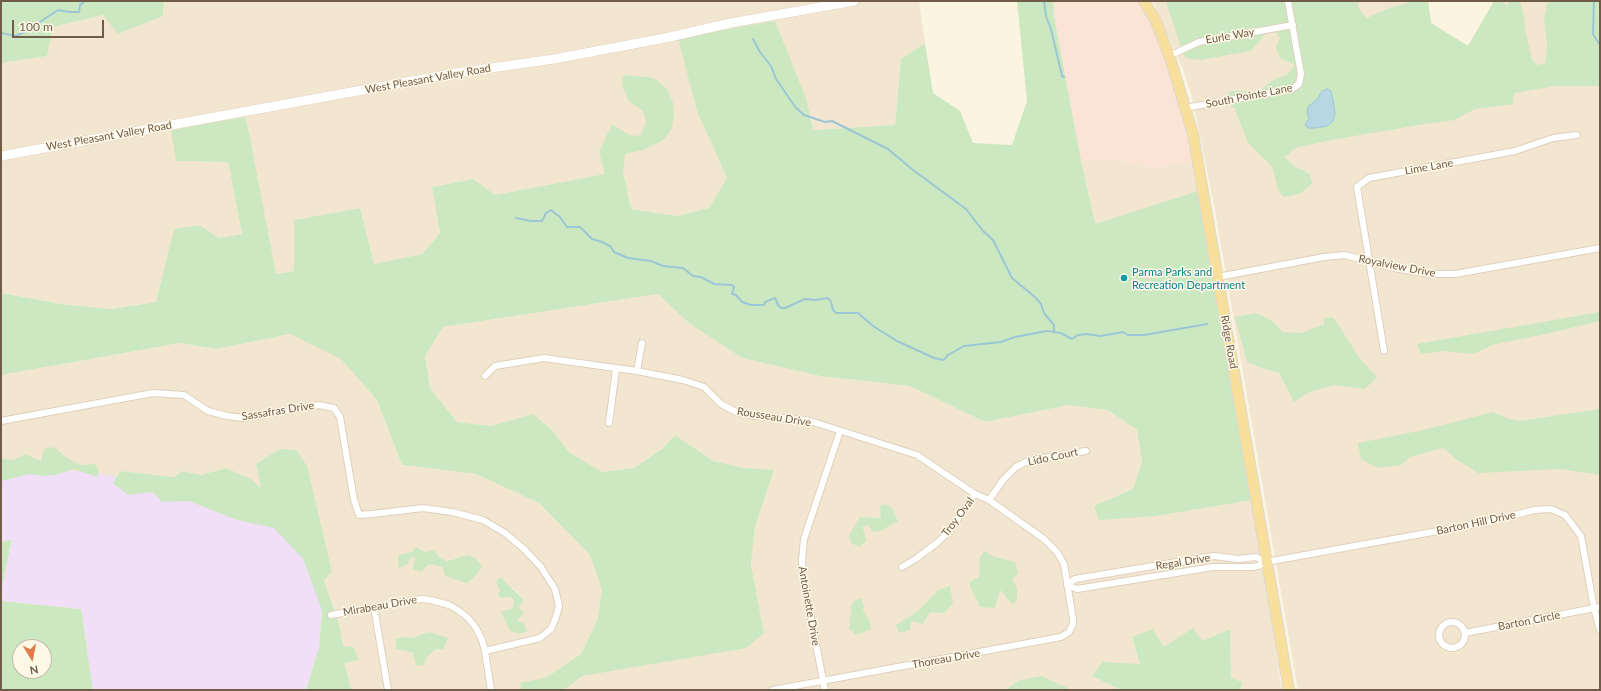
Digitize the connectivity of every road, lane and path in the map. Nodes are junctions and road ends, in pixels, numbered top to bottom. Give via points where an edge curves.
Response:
1 (854, 1) edge
2 (1144, 1) edge
3 (1288, 1) edge
4 (1293, 25) junction
5 (1169, 56) junction
6 (1185, 108) junction
7 (1577, 135) dead end
8 (1, 156) edge
9 (1600, 248) edge
10 (1370, 261) junction
11 (1218, 277) junction
12 (642, 343) dead end
13 (1384, 351) dead end
14 (616, 369) junction
15 (637, 371) junction
16 (485, 376) dead end
17 (1, 421) edge
18 (609, 423) dead end
19 (840, 431) junction
20 (1086, 450) dead end
21 (975, 494) junction
22 (989, 500) junction
23 (1180, 562) junction
24 (1266, 562) junction
25 (902, 568) dead end
26 (1182, 571) junction
27 (1068, 585) junction
28 (374, 607) junction
29 (1597, 608) edge
30 (331, 615) dead end
31 (1600, 630) edge
32 (1465, 633) junction
33 (485, 651) junction
34 (824, 681) junction
35 (388, 690) edge
36 (491, 690) edge
37 (773, 690) edge
38 (825, 690) edge
39 (1289, 690) edge

1 - 8 main road, West Pleasant Valley Road via 554,59 456,73
2 - 5 main road, Ridge Road via 1156,21
3 - 4 street, South Pointe Lane
4 - 5 street, Eurle Way via 1202,41
4 - 6 street, South Pointe Lane via 1301,74 1296,87
5 - 6 main road, Ridge Road
6 - 11 main road, Ridge Road via 1193,134
7 - 10 street, Lime Lane via 1553,138 1515,151 1369,178 1357,187
9 - 10 street, Royalview Drive via 1456,274 1430,274
10 - 11 street, Royalview Drive via 1345,255 1324,256
10 - 13 street
11 - 24 main road, Ridge Road
12 - 15 street
14 - 15 street, Rousseau Drive
14 - 16 street, Rousseau Drive via 544,358 495,366
14 - 18 street
15 - 19 street, Rousseau Drive via 704,387 721,404 736,412 807,420
17 - 33 street, Sassafras Drive via 153,393 184,395 208,411 243,418 319,405 334,408 340,417 354,500 359,514 423,508 483,520 505,533 524,549 541,567 555,589 559,606 551,629 540,638
19 - 21 street, Rousseau Drive via 917,456
19 - 34 street, Antoinette Drive via 804,539 802,561 803,578
20 - 22 street, Lido Court via 1030,460 1016,467
21 - 22 street, Rousseau Drive
21 - 25 street, Troy Oval via 950,530
22 - 27 street, Rousseau Drive via 1044,539 1057,552 1064,564
23 - 24 street, Regal Drive via 1214,556 1238,559 1256,557
23 - 26 street
23 - 27 street, Regal Drive via 1076,579
24 - 26 street, Regal Drive via 1252,567 1213,566
24 - 29 street, Barton Hill Drive via 1488,522 1534,510 1551,509 1565,515 1581,536
24 - 39 main road, Ridge Road
26 - 27 street, Regal Drive via 1077,589
27 - 34 street, Thoreau Drive via 1073,624 1062,638
28 - 30 street, Mirabeau Drive
28 - 33 street, Mirabeau Drive via 422,599 449,605 468,618 476,628
28 - 35 street
29 - 31 street, Barton Hill Drive
29 - 32 street, Barton Circle
32 - 32 street via 1464,641 1454,648 1442,645 1439,638 1440,629 1452,622 1460,625
33 - 36 street, Mirabeau Drive
34 - 37 street, Thoreau Drive
34 - 38 street, Antoinette Drive

